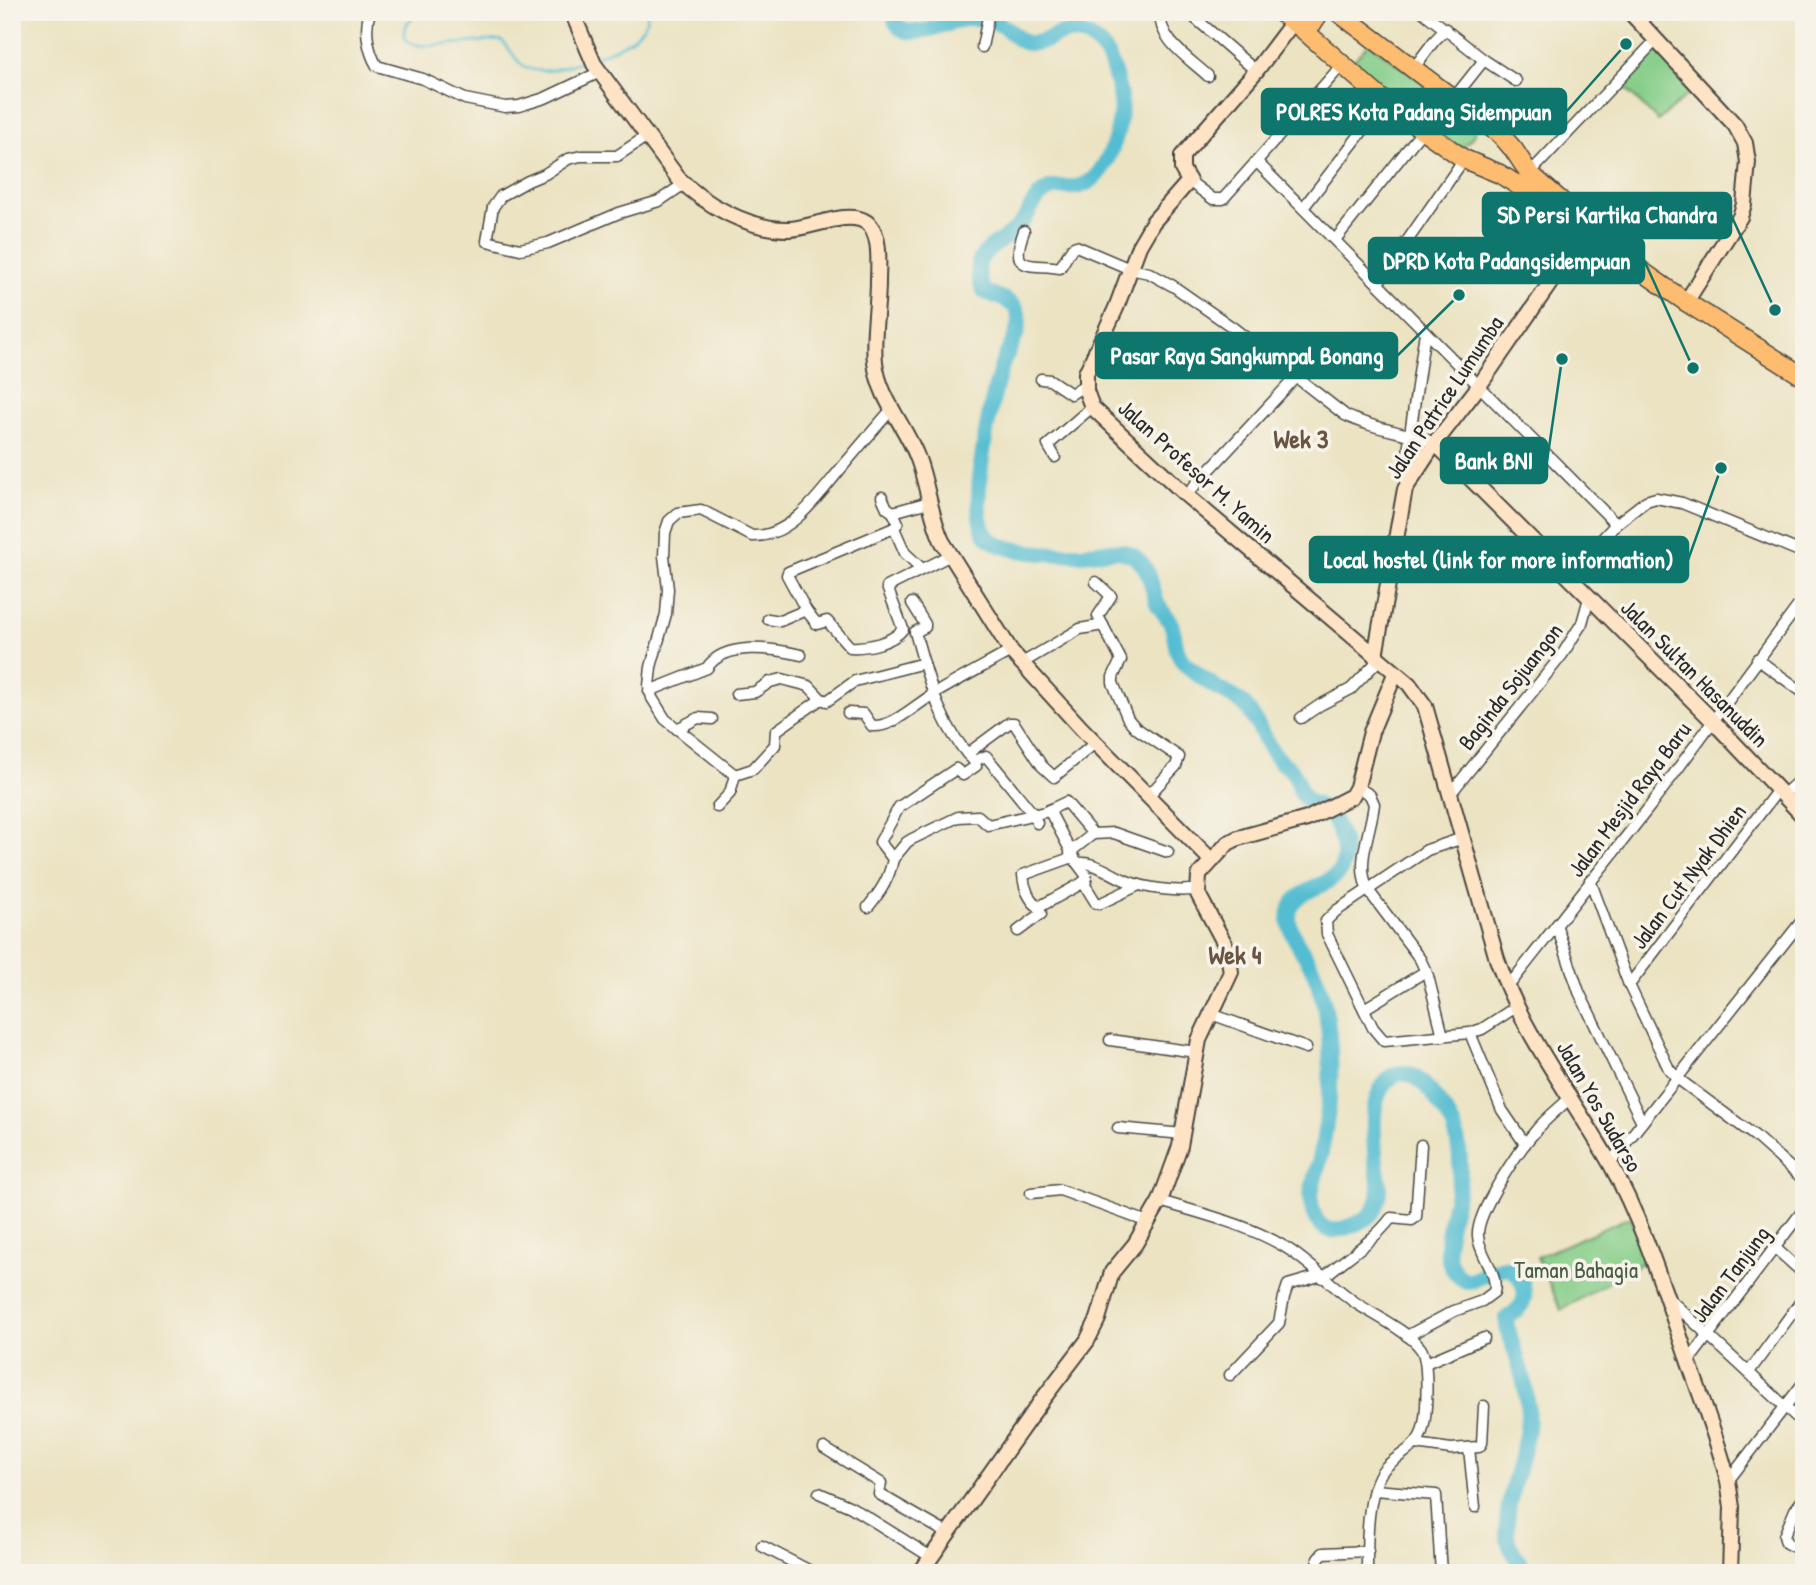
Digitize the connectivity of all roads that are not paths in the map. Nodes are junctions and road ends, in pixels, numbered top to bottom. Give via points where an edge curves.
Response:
1 (572, 12) edge
2 (989, 12) edge
3 (1160, 12) edge
4 (1188, 12) edge
5 (1320, 12) edge
6 (1338, 12) edge
7 (1423, 12) edge
8 (1630, 12) edge
9 (368, 14) edge
10 (1288, 18) edge
11 (1446, 29) junction
12 (1656, 40) junction
13 (982, 47) dead end
14 (1484, 60) junction
15 (1342, 65) junction
16 (597, 68) junction
17 (1413, 69) junction
18 (1256, 71) junction
19 (1208, 76) dead end
20 (1517, 81) dead end
21 (1453, 99) junction
22 (1385, 102) junction
23 (1423, 130) junction
24 (647, 136) junction
25 (1517, 155) junction
26 (1464, 159) junction
27 (1257, 162) junction
28 (1500, 174) junction
29 (1524, 180) junction
30 (1189, 181) junction
31 (684, 184) junction
32 (1303, 208) junction
33 (1588, 228) junction
34 (1024, 231) dead end
35 (1335, 240) junction
36 (1130, 269) junction
37 (1378, 283) junction
38 (1689, 298) junction
39 (1425, 332) junction
40 (1804, 365) edge
41 (1804, 377) edge
42 (1295, 378) junction
43 (1041, 379) dead end
44 (1085, 384) junction
45 (1479, 386) junction
46 (1092, 407) junction
47 (891, 409) junction
48 (1410, 434) junction
49 (1435, 443) junction
50 (1055, 457) dead end
51 (1405, 489) junction
52 (1186, 495) junction
53 (881, 497) dead end
54 (929, 502) junction
55 (893, 512) junction
56 (1616, 524) junction
57 (894, 528) junction
58 (1804, 553) edge
59 (951, 555) junction
60 (922, 569) junction
61 (1568, 576) junction
62 (1096, 582) dead end
63 (1589, 598) junction
64 (1804, 598) edge
65 (912, 603) dead end
66 (806, 610) junction
67 (768, 619) dead end
68 (1103, 625) junction
69 (1011, 651) junction
70 (801, 655) dead end
71 (1376, 656) junction
72 (1757, 660) junction
73 (924, 663) junction
74 (1022, 663) junction
75 (1395, 674) junction
76 (649, 691) junction
77 (1804, 693) edge
78 (736, 694) dead end
79 (933, 694) junction
80 (821, 699) junction
81 (848, 713) dead end
82 (1301, 718) dead end
83 (712, 719) dead end
84 (1712, 720) junction
85 (677, 729) junction
86 (1095, 743) junction
87 (970, 757) junction
88 (735, 775) junction
89 (1804, 776) edge
90 (1780, 792) junction
91 (1353, 793) junction
92 (1451, 793) junction
93 (1149, 795) junction
94 (717, 807) dead end
95 (1049, 810) junction
96 (1804, 817) edge
97 (1035, 819) junction
98 (1093, 834) junction
99 (1463, 838) junction
100 (1168, 852) dead end
101 (1073, 858) junction
102 (893, 859) junction
103 (1211, 860) junction
104 (1590, 880) junction
105 (1083, 882) junction
106 (1139, 885) junction
107 (1197, 889) junction
108 (1368, 890) junction
109 (868, 906) dead end
110 (1039, 907) junction
111 (1804, 918) edge
112 (1557, 927) junction
113 (1018, 932) dead end
114 (1426, 971) junction
115 (1629, 985) junction
116 (1507, 988) junction
117 (1516, 1007) junction
118 (1364, 1009) junction
119 (1211, 1014) junction
120 (1470, 1033) junction
121 (1443, 1035) junction
122 (1111, 1040) dead end
123 (1306, 1048) dead end
124 (1196, 1052) junction
125 (1677, 1078) junction
126 (1569, 1099) junction
127 (1642, 1122) junction
128 (1118, 1128) dead end
129 (1183, 1134) junction
130 (1525, 1144) junction
131 (1421, 1145) dead end
132 (1610, 1163) junction
133 (1804, 1180) edge
134 (1031, 1193) dead end
135 (1160, 1202) junction
136 (1804, 1209) edge
137 (1148, 1223) junction
138 (1774, 1247) junction
139 (1804, 1274) edge
140 (1321, 1277) junction
141 (1666, 1296) junction
142 (1804, 1297) edge
143 (1708, 1335) junction
144 (1407, 1336) junction
145 (1484, 1338) dead end
146 (1688, 1362) junction
147 (1426, 1363) junction
148 (1749, 1371) junction
149 (1230, 1375) dead end
150 (1804, 1382) edge
151 (1484, 1406) dead end
152 (1785, 1406) junction
153 (1804, 1424) edge
154 (1416, 1444) junction
155 (824, 1448) dead end
156 (1469, 1448) junction
157 (1728, 1481) junction
158 (1374, 1490) junction
159 (819, 1493) dead end
160 (1804, 1498) edge
161 (1475, 1507) dead end
162 (947, 1533) junction
163 (762, 1546) dead end
164 (1368, 1551) junction
165 (1804, 1552) edge
166 (930, 1557) junction
167 (922, 1572) edge
168 (1371, 1572) edge
169 (814, 1573) edge
170 (1318, 1573) edge
171 (1441, 1573) edge
172 (1730, 1573) edge

1 - 16 street
2 - 13 street
3 - 19 street via 1170,41
4 - 18 street
5 - 10 highway via 1310,25
6 - 17 highway
7 - 11 street
8 - 12 street
9 - 16 street via 368,43 377,66 423,79 465,99 519,106 544,98
10 - 15 highway
10 - 18 street
11 - 14 street
11 - 17 street
12 - 29 street
12 - 38 street via 1735,125 1748,149 1740,217
14 - 20 street
14 - 21 street
15 - 22 highway
15 - 27 street
16 - 24 street
17 - 21 highway
18 - 30 street via 1182,156 1182,169
21 - 25 highway via 1500,134
22 - 23 highway
22 - 32 street
23 - 26 highway
23 - 35 street
24 - 31 street
24 - 31 street via 622,155 568,159 501,196 493,207 487,241 520,249 548,243 659,201
25 - 28 highway
25 - 29 highway
26 - 28 highway
26 - 37 street
27 - 30 street via 1220,200 1213,200
27 - 32 street
28 - 29 highway
29 - 33 highway
30 - 36 street via 1146,231
31 - 47 street via 725,212 771,228 790,230 839,219 866,222 876,242 878,266 875,362
32 - 35 street
33 - 38 highway
33 - 45 street, Jalan Patrice Lumumba
34 - 36 street via 1018,254 1034,267 1060,268 1076,246
35 - 37 street
36 - 42 street via 1162,279 1193,299
36 - 44 street
37 - 39 street
38 - 40 highway
38 - 41 highway
39 - 45 street
39 - 48 street
42 - 48 street via 1356,422
42 - 52 street
43 - 44 street via 1071,394
44 - 46 street, Jalan Profesor M. Yamin
45 - 49 street, Jalan Patrice Lumumba
45 - 56 street
46 - 50 street via 1048,444
46 - 52 street, Jalan Profesor M. Yamin
47 - 54 street via 917,457
47 - 76 street via 818,498 783,528 752,536 701,510 678,513 669,521 664,556 666,614
48 - 49 street
48 - 51 street
49 - 51 street, Jalan Patrice Lumumba
49 - 61 street, Jalan Sultan Hasanuddin
51 - 71 street, Jalan Patrice Lumumba
52 - 71 street, Jalan Profesor M. Yamin
53 - 55 street
54 - 55 street
54 - 59 street via 934,524
55 - 57 street via 898,523
56 - 58 street via 1646,501 1671,499
56 - 61 street
57 - 60 street via 905,553
57 - 66 street via 786,573
59 - 60 street
59 - 69 street
60 - 66 street via 887,587 903,629 886,640 850,647 827,621 817,624
61 - 63 street, Jalan Sultan Hasanuddin
62 - 68 street via 1111,596 1098,614
63 - 84 street, Jalan Sultan Hasanuddin
63 - 92 street, Baginda Sojuangon via 1582,623 1562,655
64 - 72 street, Jalan Mesjid Raya Baru
65 - 73 street via 925,624 915,632
66 - 67 street via 780,621
68 - 74 street via 1079,630
68 - 93 street via 1121,660 1113,680 1128,719 1179,757
69 - 74 street
69 - 79 street
70 - 76 street via 765,650 719,655 707,668
71 - 75 street, Jalan Profesor M. Yamin
71 - 82 street via 1376,664 1352,690
72 - 77 street
72 - 84 street, Jalan Mesjid Raya Baru
73 - 79 street
73 - 80 street via 855,681 832,699
74 - 86 street
75 - 91 street
75 - 92 street, Jalan Yos Sudarso via 1425,706
76 - 85 street via 665,719
78 - 80 street via 755,692 782,679 809,686
79 - 81 street via 875,727 864,714
79 - 87 street via 950,731
80 - 88 street via 776,731 775,745 752,769
83 - 85 street via 698,718
84 - 90 street, Jalan Sultan Hasanuddin
84 - 104 street, Jalan Mesjid Raya Baru
85 - 88 street
86 - 87 street via 1054,777 1014,723 1009,723
86 - 93 street
87 - 97 street via 986,756
87 - 102 street via 976,766 963,775 956,769 899,807 880,842
88 - 94 street via 730,793
89 - 90 street, Jalan Cut Nyak Dhien
90 - 96 street, Jalan Sultan Hasanuddin
90 - 115 street, Jalan Cut Nyak Dhien
91 - 103 street via 1307,819 1238,838
91 - 108 street via 1370,795 1374,804 1362,871
92 - 99 street, Jalan Yos Sudarso
93 - 103 street
95 - 97 street
95 - 98 street via 1069,802
95 - 101 street
97 - 102 street via 988,825 978,816 958,817 907,842
98 - 100 street via 1114,833
98 - 101 street
99 - 108 street via 1432,848
99 - 116 street, Jalan Yos Sudarso
101 - 105 street via 1088,878
101 - 106 street
101 - 110 street via 1023,875 1032,902
102 - 109 street via 885,885
103 - 107 street via 1199,875
104 - 112 street, Jalan Mesjid Raya Baru
104 - 115 street
105 - 106 street via 1099,904
105 - 110 street
106 - 107 street
107 - 119 street via 1230,962 1228,982
108 - 114 street via 1409,941
108 - 118 street via 1325,924
110 - 113 street via 1041,914
111 - 125 street
112 - 116 street, Jalan Mesjid Raya Baru
112 - 127 street via 1579,992
114 - 118 street
114 - 121 street
115 - 125 street
116 - 117 street, Jalan Yos Sudarso
117 - 120 street
117 - 126 street, Jalan Yos Sudarso
118 - 121 street via 1384,1041
119 - 123 street
119 - 124 street
120 - 121 street
120 - 130 street via 1502,1110
122 - 124 street
124 - 129 street
125 - 127 street
125 - 133 street via 1755,1136
126 - 130 street
126 - 132 street, Jalan Yos Sudarso
127 - 132 street
128 - 129 street
129 - 135 street
130 - 144 street via 1483,1215 1478,1236 1495,1289 1489,1297
131 - 140 street via 1415,1218 1391,1218
132 - 141 street, Jalan Yos Sudarso
134 - 137 street via 1060,1190
135 - 137 street
135 - 140 street via 1269,1237
136 - 138 street, Jalan Tanjung
137 - 162 street via 1112,1272 1087,1341
138 - 139 street
138 - 143 street, Jalan Tanjung
140 - 144 street
140 - 149 street via 1288,1285 1279,1323
141 - 143 street
141 - 146 street, Jalan Yos Sudarso
142 - 148 street
143 - 146 street, Jalan Tanjung
143 - 148 street
144 - 147 street
145 - 147 street
146 - 157 street, Jalan Yos Sudarso
147 - 154 street via 1424,1422
148 - 152 street
150 - 152 street
151 - 156 street via 1481,1445
152 - 153 street
152 - 157 street
154 - 156 street
154 - 158 street via 1384,1470
155 - 162 street via 881,1483 879,1494
156 - 161 street
157 - 172 street, Jalan Yos Sudarso
158 - 164 street
158 - 171 street via 1436,1495
159 - 166 street via 852,1507
160 - 165 street via 1784,1536 1786,1543
162 - 166 street
163 - 169 street
164 - 168 street
164 - 170 street via 1323,1553
166 - 167 street

